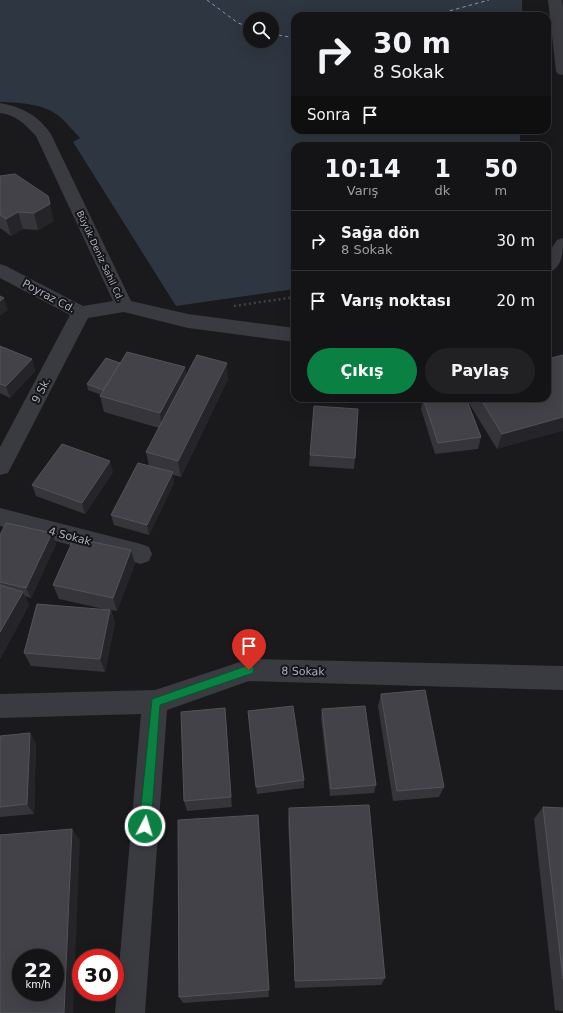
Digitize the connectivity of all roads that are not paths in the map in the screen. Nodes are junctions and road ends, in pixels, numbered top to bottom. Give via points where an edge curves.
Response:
1 (555, 0) edge
2 (561, 16) edge
3 (563, 71) edge
4 (0, 108) edge
5 (563, 244) edge
6 (551, 262) edge
7 (0, 270) edge
8 (563, 270) edge
9 (551, 271) edge
10 (124, 306) junction
11 (81, 313) junction
12 (291, 324) edge
13 (253, 329) junction
14 (291, 334) edge
15 (0, 467) edge
16 (0, 517) edge
17 (141, 554) dead end
18 (563, 678) edge
19 (155, 702) junction
20 (0, 706) edge
21 (130, 1013) edge

1 - 2 street
2 - 3 street
4 - 10 street, Büyük Deniz Sahil Cd. via 10,109 28,117 43,134
5 - 6 street
7 - 11 street, Poyraz Cd.
8 - 9 street
10 - 11 street, Poyraz Cd.
10 - 13 street, Büyük Deniz Sahil Cd. via 188,321
11 - 15 street, 9 Sk.
12 - 13 street, Büyük Deniz Sahil Cd.
13 - 14 street, Büyük Deniz Sahil Cd.
16 - 17 street, 4 Sokak
18 - 19 street, 8 Sokak via 249,670
19 - 20 street, 8 Sokak
19 - 21 street

